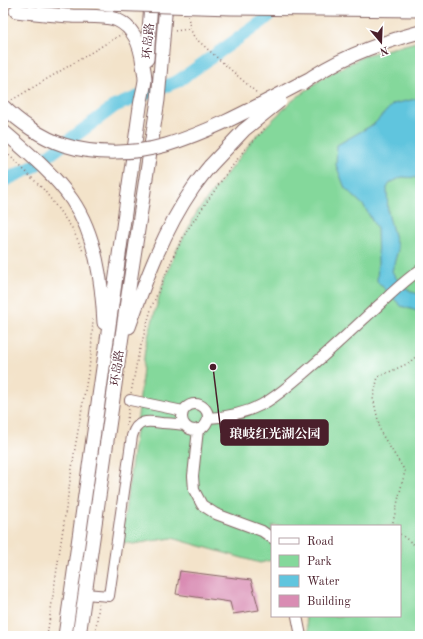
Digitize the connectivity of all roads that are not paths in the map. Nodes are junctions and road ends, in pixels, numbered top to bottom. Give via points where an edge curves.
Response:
1 (104, 3) edge
2 (151, 7) edge
3 (166, 7) edge
4 (420, 10) edge
5 (10, 11) edge
6 (420, 32) edge
7 (145, 78) junction
8 (309, 79) junction
9 (6, 103) edge
10 (3, 131) edge
11 (420, 270) edge
12 (105, 354) junction
13 (119, 355) junction
14 (130, 400) road end
15 (183, 411) junction
16 (208, 418) junction
17 (185, 425) junction
18 (198, 429) junction
19 (271, 537) edge
20 (85, 594) junction
21 (297, 617) edge
22 (65, 636) edge
23 (79, 636) edge
24 (301, 636) edge

1 - 4 highway, bridge
2 - 3 main road
2 - 5 main road
2 - 7 main road, 环岛路
3 - 13 main road, 环岛路 via 158,100
5 - 7 main road via 117,20 135,35 140,45
6 - 8 main road, bridge via 390,40 358,53
7 - 12 main road, 环岛路
8 - 9 main road, bridge via 210,128 164,146 132,152 93,151 64,145 35,131 10,113
8 - 13 main road, bridge via 244,130 210,166 193,189 165,237 144,284
10 - 12 main road via 53,178 81,215 100,279
11 - 16 street via 274,398 244,412
12 - 22 main road, 环岛路
13 - 20 main road, 环岛路
14 - 15 street
15 - 16 street via 192,404 200,405 206,410
15 - 17 street
16 - 18 street via 205,425
17 - 18 street via 191,429
17 - 20 street via 147,421 135,430 132,436 110,596
18 - 19 street via 193,476 194,490 202,505 216,514
20 - 23 main road, 环岛路
21 - 24 street

